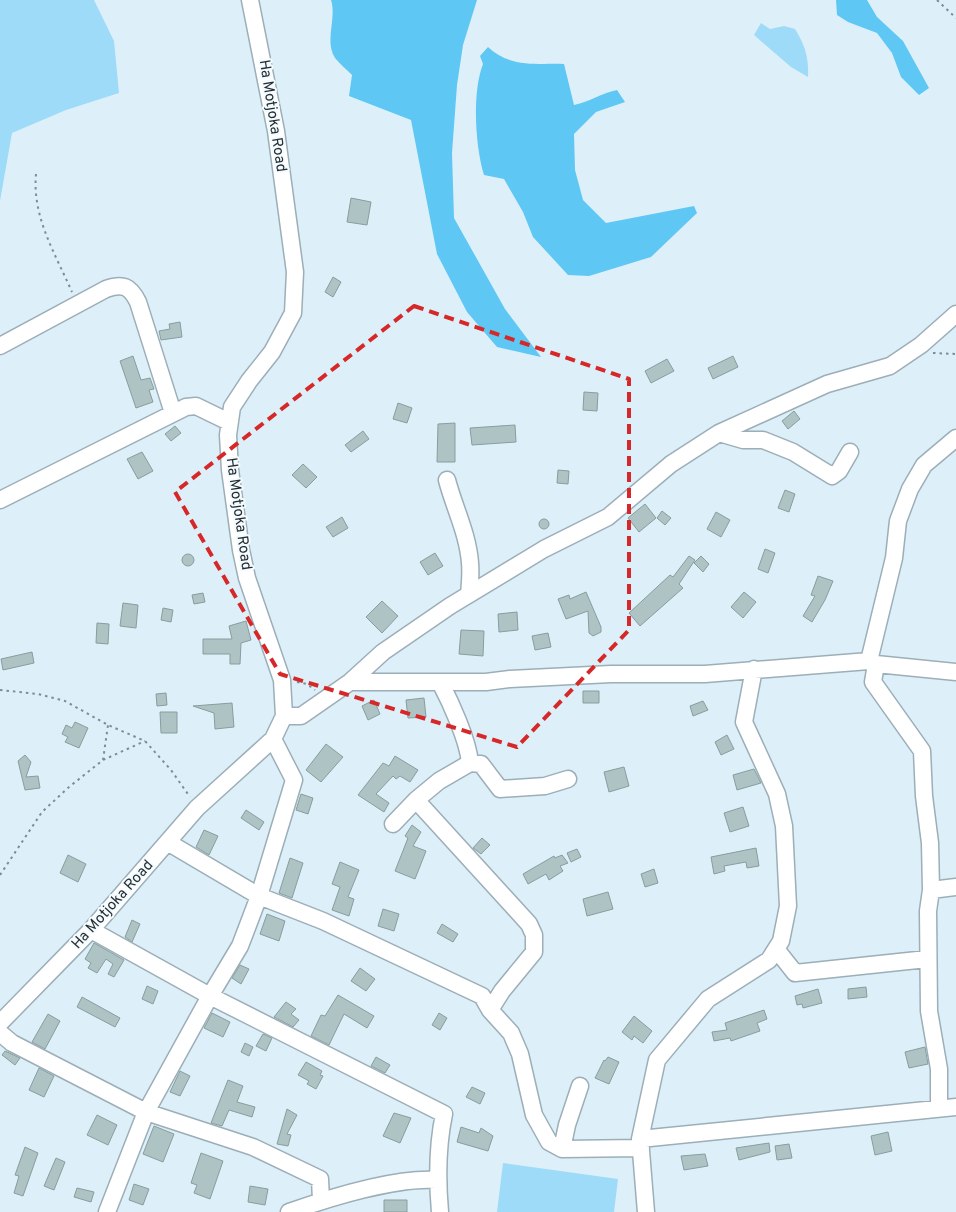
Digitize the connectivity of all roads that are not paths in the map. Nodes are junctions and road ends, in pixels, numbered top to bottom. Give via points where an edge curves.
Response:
1 (250, 0) edge
2 (956, 314) edge
3 (0, 346) edge
4 (173, 413) junction
5 (229, 422) junction
6 (719, 433) junction
7 (956, 438) edge
8 (850, 452) dead end
9 (447, 480) dead end
10 (0, 500) edge
11 (470, 594) junction
12 (872, 663) junction
13 (754, 669) junction
14 (956, 672) edge
15 (350, 682) junction
16 (440, 682) junction
17 (284, 716) junction
18 (273, 740) junction
19 (470, 763) junction
20 (568, 779) dead end
21 (416, 800) junction
22 (393, 824) dead end
23 (169, 843) junction
24 (956, 887) edge
25 (932, 890) junction
26 (259, 896) junction
27 (91, 930) junction
28 (776, 950) junction
29 (927, 959) junction
30 (210, 996) junction
31 (490, 1010) junction
32 (0, 1024) edge
33 (580, 1086) dead end
34 (939, 1107) junction
35 (956, 1107) edge
36 (146, 1112) junction
37 (641, 1144) junction
38 (562, 1149) junction
39 (437, 1180) junction
40 (321, 1201) junction
41 (107, 1212) edge
42 (289, 1212) edge
43 (440, 1212) edge
44 (646, 1212) edge

1 - 5 street, Ha Motjoka Road via 276,131 295,272 295,294 293,313 286,329 238,397
2 - 6 street via 921,345 890,366 828,384
3 - 4 street via 77,304 117,285 125,286 138,302
4 - 5 street via 196,406
4 - 10 street
5 - 17 street, Ha Motjoka Road via 230,470 240,550 282,680
6 - 8 street via 742,440 763,440 793,452 832,476 840,471
6 - 11 street via 672,464 608,517
7 - 12 street via 924,465 910,488 898,521 894,558
9 - 11 street via 454,509 464,530 470,563
11 - 15 street via 383,652
12 - 13 street
12 - 14 street
12 - 25 street via 873,682 922,751
13 - 16 street via 705,674 611,674
13 - 28 street via 744,722 777,794 784,826 788,906
15 - 16 street
15 - 17 street via 301,716
16 - 19 street via 469,750
17 - 18 street, Ha Motjoka Road
18 - 23 street, Ha Motjoka Road via 198,808
18 - 26 street via 294,780
19 - 20 street via 481,764 500,789 545,786
19 - 21 street
21 - 22 street
21 - 31 street via 529,924 534,935 534,952
23 - 26 street
23 - 27 street, Ha Motjoka Road
24 - 25 street
25 - 29 street
26 - 30 street via 240,946
26 - 31 street via 324,922 482,996
27 - 30 street
27 - 32 street, Ha Motjoka Road
28 - 29 street via 795,972
28 - 37 street via 769,960 708,999 657,1060
29 - 34 street via 929,1011 939,1070
30 - 36 street
30 - 39 street via 444,1114 438,1141
31 - 38 street via 511,1033 520,1054 534,1115 549,1142
32 - 36 street via 12,1043
33 - 38 street
34 - 35 street
34 - 37 street
36 - 40 street via 253,1147 320,1179
36 - 41 street
37 - 38 street
37 - 44 street
39 - 40 street via 418,1179
39 - 43 street
40 - 42 street

